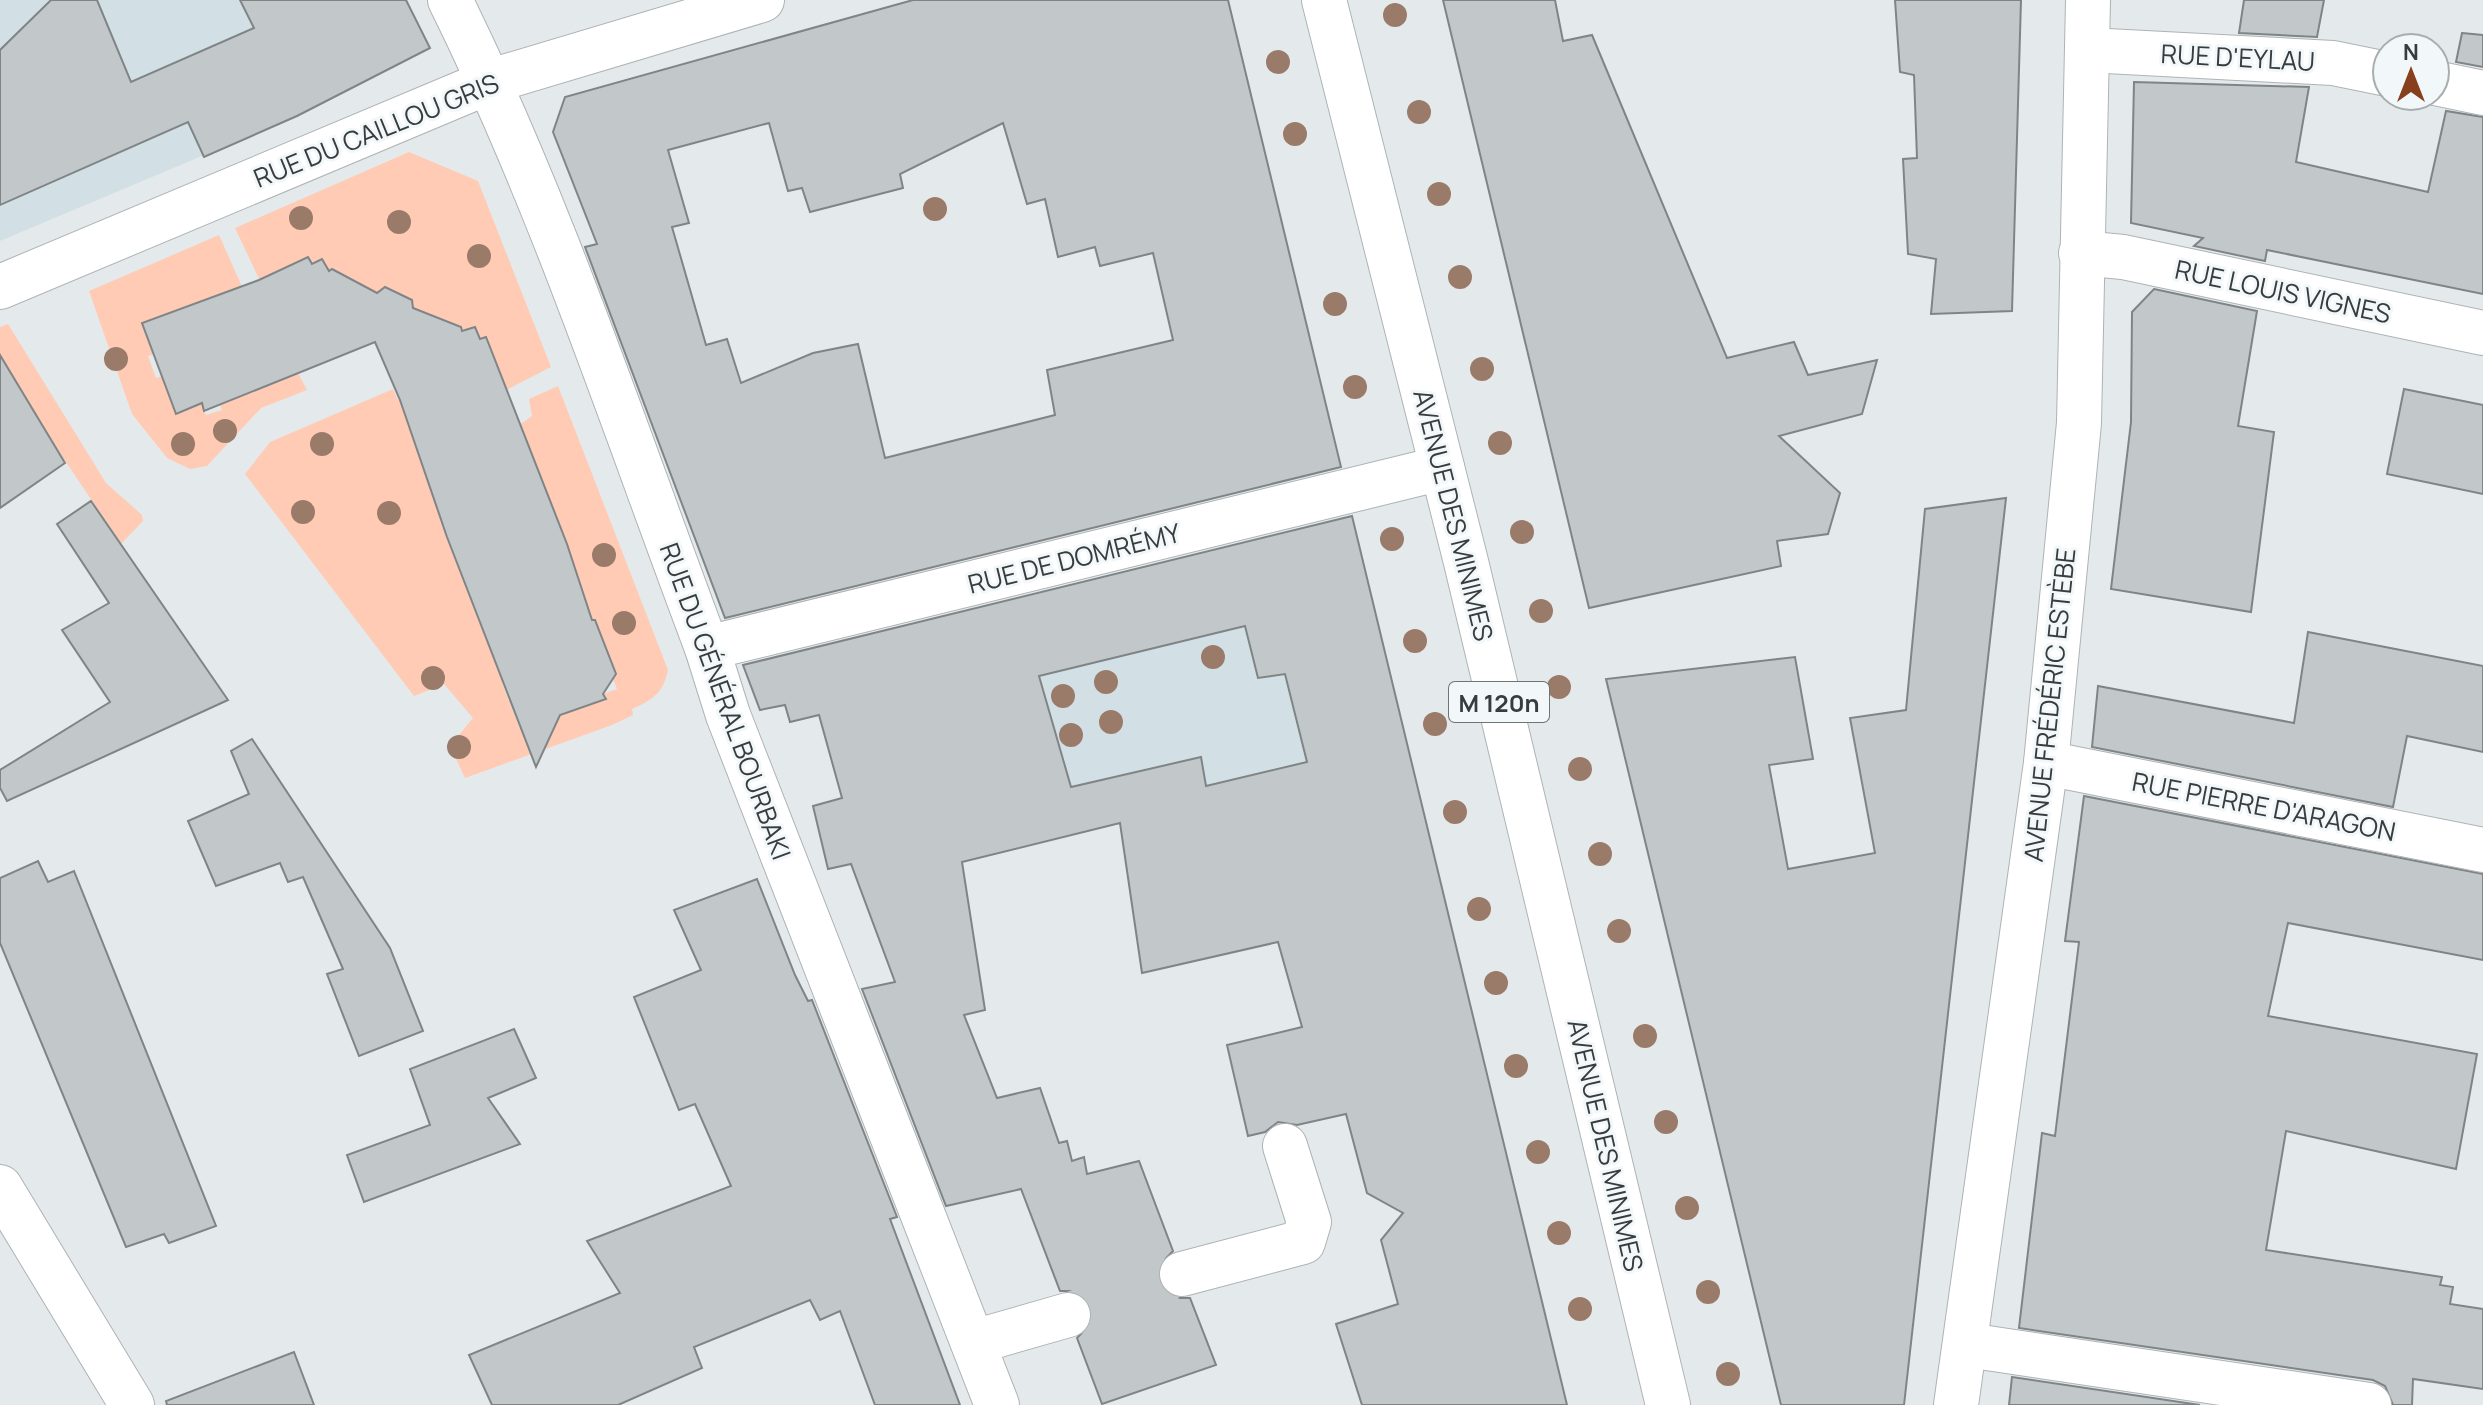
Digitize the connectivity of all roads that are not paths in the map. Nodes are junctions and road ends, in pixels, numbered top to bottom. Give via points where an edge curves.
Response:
1 (450, 0) edge
2 (762, 0) edge
3 (1324, 0) edge
4 (2088, 0) edge
5 (2088, 50) junction
6 (2371, 71) edge
7 (491, 81) junction
8 (2451, 86) edge
9 (2483, 93) edge
10 (2081, 253) junction
11 (0, 287) edge
12 (2483, 333) edge
13 (1442, 468) junction
14 (707, 648) junction
15 (2046, 763) junction
16 (2483, 850) edge
17 (1285, 1146) dead end
18 (0, 1187) edge
19 (1182, 1274) tunnel mouth
20 (1068, 1315) tunnel mouth
21 (974, 1342) junction
22 (1967, 1345) junction
23 (132, 1405) edge
24 (997, 1405) edge
25 (1668, 1405) edge
26 (1956, 1405) edge
27 (2369, 1405) edge

1 - 7 street, RUE DU GÉNÉRAL BOURBAKI
2 - 7 street, RUE DU CAILLOU GRIS
3 - 13 street, AVENUE DES MINIMES / M 120n
4 - 5 street, AVENUE FRÉDÉRIC ESTÈBE
5 - 6 street, RUE D'EYLAU via 2333,63
5 - 10 street, AVENUE FRÉDÉRIC ESTÈBE
7 - 11 street, RUE DU CAILLOU GRIS
7 - 14 street, RUE DU GÉNÉRAL BOURBAKI
8 - 9 street
10 - 12 street, RUE LOUIS VIGNES via 2123,257
10 - 15 street, AVENUE FRÉDÉRIC ESTÈBE via 2079,423
13 - 14 street, RUE DE DOMRÉMY
13 - 25 street, AVENUE DES MINIMES / M 120n
14 - 21 street, RUE DU GÉNÉRAL BOURBAKI via 733,730
15 - 16 street, RUE PIERRE D'ARAGON
15 - 22 street, AVENUE FRÉDÉRIC ESTÈBE
17 - 19 street via 1309,1222 1303,1242
18 - 23 street
20 - 21 street
21 - 24 street, RUE DU GÉNÉRAL BOURBAKI
22 - 26 street, AVENUE FRÉDÉRIC ESTÈBE
22 - 27 street

